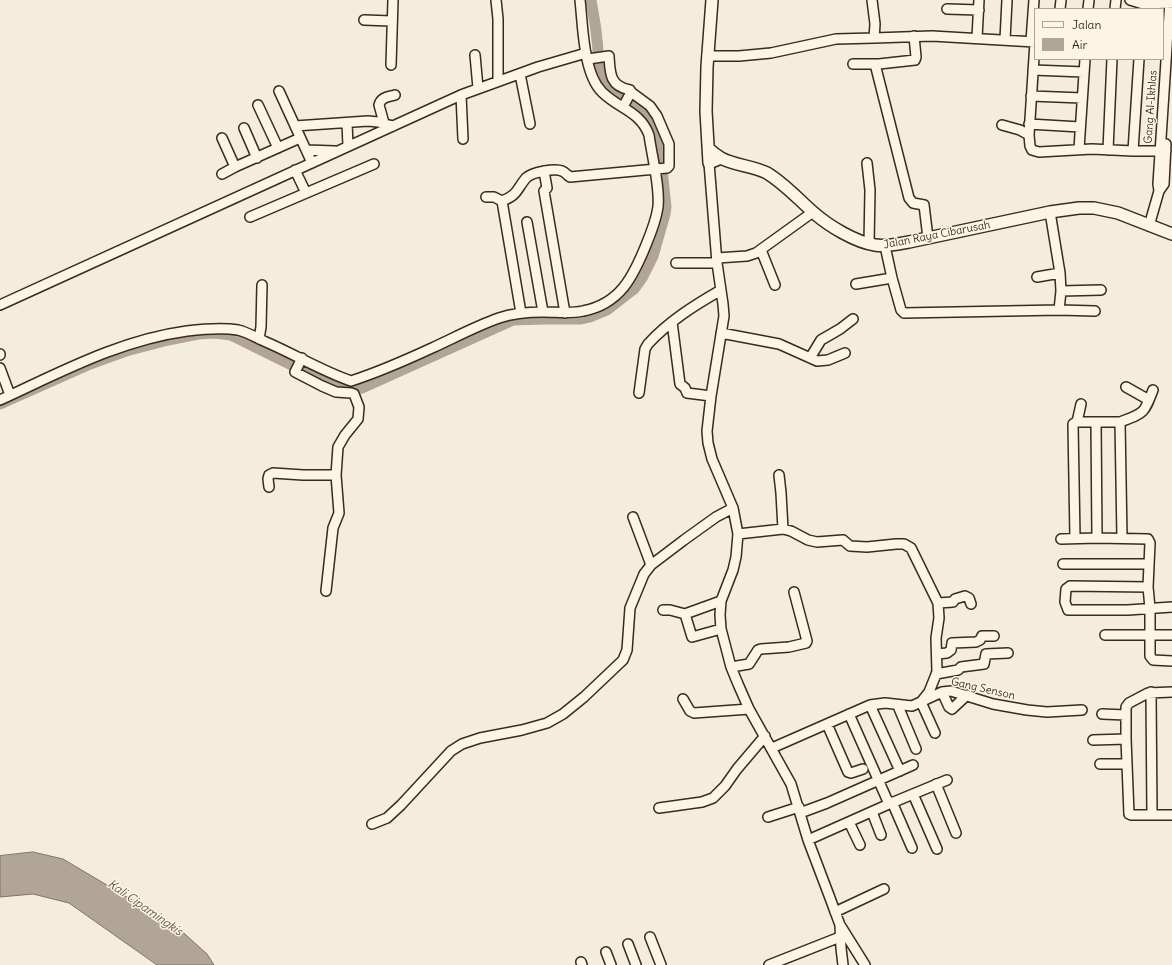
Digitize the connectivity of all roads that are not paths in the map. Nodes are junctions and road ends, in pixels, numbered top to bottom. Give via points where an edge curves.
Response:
1 (393, 0) edge
2 (496, 0) edge
3 (580, 0) edge
4 (712, 0) edge
5 (872, 0) edge
6 (979, 0) edge
7 (1007, 0) edge
8 (1034, 0) edge
9 (1130, 0) edge
10 (1170, 2) edge
11 (1143, 4) edge
12 (947, 9) dead end
13 (978, 10) junction
14 (364, 20) dead end
15 (392, 21) junction
16 (914, 36) junction
17 (874, 38) junction
18 (977, 38) junction
19 (1005, 40) junction
20 (1034, 41) edge
21 (1168, 49) edge
22 (475, 55) dead end
23 (707, 56) junction
24 (593, 57) junction
25 (1085, 60) edge
26 (1112, 60) edge
27 (1139, 60) edge
28 (853, 64) dead end
29 (879, 64) junction
30 (391, 65) dead end
31 (1033, 70) junction
32 (1084, 72) junction
33 (520, 74) junction
34 (498, 80) junction
35 (478, 88) junction
36 (279, 91) dead end
37 (631, 93) junction
38 (395, 95) dead end
39 (461, 95) junction
40 (1031, 96) junction
41 (1082, 98) junction
42 (258, 105) dead end
43 (624, 105) junction
44 (347, 123) junction
45 (388, 124) junction
46 (530, 124) dead end
47 (1029, 124) junction
48 (1002, 125) dead end
49 (295, 126) junction
50 (1080, 126) junction
51 (244, 128) dead end
52 (1029, 135) junction
53 (222, 138) dead end
54 (300, 138) junction
55 (463, 139) dead end
56 (348, 146) junction
57 (278, 148) junction
58 (708, 148) junction
59 (1079, 149) junction
60 (306, 150) junction
61 (1108, 150) junction
62 (338, 151) junction
63 (1133, 151) junction
64 (1163, 151) junction
65 (257, 158) junction
66 (721, 158) junction
67 (709, 162) junction
68 (312, 163) junction
69 (867, 163) dead end
70 (374, 164) dead end
71 (235, 167) junction
72 (659, 169) junction
73 (295, 170) junction
74 (544, 171) junction
75 (222, 174) dead end
76 (306, 193) junction
77 (486, 197) dead end
78 (502, 201) junction
79 (813, 212) junction
80 (1050, 212) junction
81 (250, 217) dead end
82 (527, 222) dead end
83 (1150, 226) junction
84 (1172, 234) edge
85 (928, 238) junction
86 (869, 244) junction
87 (886, 246) junction
88 (760, 250) junction
89 (717, 261) junction
90 (676, 263) dead end
91 (1060, 273) junction
92 (1037, 277) dead end
93 (892, 278) junction
94 (262, 284) dead end
95 (856, 284) dead end
96 (775, 286) dead end
97 (722, 290) junction
98 (1101, 290) dead end
99 (1061, 291) junction
100 (0, 305) edge
101 (1060, 310) junction
102 (1095, 311) dead end
103 (543, 312) junction
104 (521, 313) junction
105 (565, 313) junction
106 (853, 319) dead end
107 (672, 322) junction
108 (722, 333) junction
109 (259, 339) junction
110 (845, 354) dead end
111 (810, 358) junction
112 (298, 364) junction
113 (0, 368) edge
114 (1126, 386) dead end
115 (1153, 390) dead end
116 (639, 393) dead end
117 (10, 395) junction
118 (711, 396) junction
119 (0, 400) edge
120 (1149, 400) junction
121 (1080, 404) dead end
122 (1077, 422) junction
123 (1096, 422) junction
124 (1120, 422) junction
125 (336, 475) junction
126 (779, 475) dead end
127 (269, 488) dead end
128 (732, 508) junction
129 (634, 517) dead end
130 (783, 529) junction
131 (738, 534) junction
132 (1061, 538) dead end
133 (1075, 538) junction
134 (1097, 538) junction
135 (1122, 538) junction
136 (1063, 564) dead end
137 (1149, 564) junction
138 (651, 565) junction
139 (1148, 588) junction
140 (326, 591) dead end
141 (794, 592) dead end
142 (721, 601) junction
143 (938, 603) junction
144 (971, 604) dead end
145 (1172, 607) edge
146 (1150, 608) junction
147 (663, 610) dead end
148 (685, 614) junction
149 (721, 629) junction
150 (1172, 634) edge
151 (1105, 635) dead end
152 (1150, 635) junction
153 (994, 636) dead end
154 (1008, 653) dead end
155 (937, 654) junction
156 (1172, 660) edge
157 (731, 667) junction
158 (936, 674) junction
159 (942, 692) junction
160 (1151, 692) junction
161 (1172, 692) edge
162 (967, 695) junction
163 (683, 699) dead end
164 (921, 702) junction
165 (870, 705) junction
166 (898, 706) junction
167 (750, 709) junction
168 (1082, 710) dead end
169 (849, 714) junction
170 (1102, 714) dead end
171 (1126, 715) junction
172 (827, 724) junction
173 (935, 733) dead end
174 (765, 736) junction
175 (1126, 739) junction
176 (1093, 740) dead end
177 (772, 748) junction
178 (916, 749) dead end
179 (1100, 764) dead end
180 (1126, 764) junction
181 (913, 765) dead end
182 (863, 769) dead end
183 (900, 771) junction
184 (878, 780) junction
185 (947, 780) dead end
186 (936, 784) junction
187 (914, 794) junction
188 (890, 803) junction
189 (659, 808) dead end
190 (799, 810) junction
191 (872, 812) junction
192 (1152, 815) junction
193 (1172, 815) edge
194 (768, 816) dead end
195 (850, 822) junction
196 (372, 824) dead end
197 (956, 833) dead end
198 (881, 835) dead end
199 (808, 840) junction
200 (860, 845) dead end
201 (912, 848) dead end
202 (937, 849) dead end
203 (884, 889) dead end
204 (835, 912) junction
205 (840, 925) junction
206 (650, 937) dead end
207 (840, 937) junction
208 (628, 944) dead end
209 (606, 952) dead end
210 (611, 965) edge
211 (636, 965) edge
212 (661, 965) edge
213 (769, 965) edge
214 (843, 965) edge
215 (865, 965) edge

1 - 15 street
2 - 34 street
3 - 24 street
4 - 23 main road
5 - 17 street
6 - 13 street
7 - 19 street
8 - 20 street
9 - 11 street
10 - 11 street
10 - 21 street, Gang Al-Ikhlas
12 - 13 street
13 - 18 street
14 - 15 street
15 - 30 street
16 - 17 street
16 - 18 street
16 - 29 street via 915,60
17 - 23 street via 836,39 771,53
18 - 19 street
19 - 20 street
20 - 31 street
21 - 64 street, Gang Al-Ikhlas
22 - 35 street
23 - 58 main road
24 - 33 street via 538,67
24 - 37 street via 609,56 613,81
24 - 43 street via 591,73 598,87
25 - 32 street
26 - 61 street
27 - 63 street
28 - 29 street
29 - 85 street via 876,68 909,198 913,203 924,205
31 - 32 street
31 - 40 street
32 - 41 street
33 - 34 street
33 - 46 street
34 - 35 street
35 - 39 street
36 - 49 street
37 - 43 street
37 - 72 street via 653,109 666,133 669,166
38 - 45 street via 383,99 379,105
39 - 45 street
39 - 55 street
40 - 41 street
40 - 47 street
41 - 50 street
42 - 57 street
43 - 72 street via 646,128
44 - 45 street via 368,121
44 - 49 street
44 - 56 street
45 - 56 street
47 - 50 street
47 - 52 street
48 - 52 street
49 - 54 street
50 - 59 street
51 - 65 street
52 - 59 street via 1032,150 1039,152
53 - 71 street
54 - 57 street
54 - 60 street
56 - 62 street
57 - 65 street
58 - 66 main road, Jalan Raya Cibarusah
58 - 67 main road
59 - 61 street
60 - 62 street
60 - 68 street
61 - 63 street
62 - 68 street
63 - 64 street
64 - 83 street, Gang Al-Ikhlas via 1164,184 1159,191
65 - 71 street
66 - 67 main road
66 - 79 main road, Jalan Raya Cibarusah via 767,173
67 - 89 street
68 - 73 street
69 - 86 street via 870,190
70 - 76 street
71 - 75 street
72 - 74 street via 570,177 563,171
72 - 105 street via 655,221 632,277 616,296 605,304 584,311
73 - 76 street
73 - 100 street
74 - 78 street via 530,175 512,198
74 - 105 street via 547,188 544,191
76 - 81 street
77 - 78 street
78 - 104 street
79 - 86 main road, Jalan Raya Cibarusah via 842,232
79 - 88 street
80 - 83 main road, Jalan Raya Cibarusah via 1094,208 1118,213
80 - 85 main road, Jalan Raya Cibarusah
80 - 91 street
82 - 103 street
83 - 84 main road, Jalan Raya Cibarusah
85 - 87 main road, Jalan Raya Cibarusah
86 - 87 main road, Jalan Raya Cibarusah
87 - 93 street
88 - 89 street via 747,256
88 - 96 street
89 - 90 street
89 - 97 street
91 - 92 street
91 - 99 street
93 - 95 street
93 - 101 street via 904,313
94 - 109 street
97 - 107 street via 691,307
97 - 108 street
98 - 99 street
99 - 101 street
101 - 102 street
103 - 104 street
103 - 105 street
104 - 112 street via 485,323 351,380
106 - 111 street via 821,340
107 - 116 street via 654,337 645,350
107 - 118 street via 680,384 687,394
108 - 111 street via 779,344
108 - 118 street
109 - 112 street
109 - 117 street via 239,330 227,329 169,333 97,355
110 - 111 street via 823,361
112 - 125 street via 322,386 336,392 354,394 359,407 358,419 338,447
113 - 117 street
114 - 120 street
115 - 120 street
117 - 119 street
118 - 128 street via 708,443
120 - 124 street via 1144,411
121 - 122 street
122 - 123 street
122 - 133 street via 1073,425
123 - 124 street
123 - 134 street
124 - 135 street
125 - 127 street via 274,473 268,476
125 - 140 street via 339,513 333,528
126 - 130 street
128 - 131 street
128 - 138 street
129 - 138 street
130 - 131 street
130 - 143 street via 817,542 843,540 850,546 867,547 904,544 912,548
131 - 142 street via 733,570
132 - 133 street
133 - 134 street
134 - 135 street
135 - 137 street via 1148,539
136 - 137 street
137 - 139 street
138 - 196 street via 644,574 630,608 628,650 624,660 584,698 557,719 547,723 462,744 441,761 402,805 387,818
139 - 146 street
139 - 146 street via 1070,586 1066,589 1065,602 1068,610
141 - 157 street via 806,643 761,649 749,664
142 - 148 street
142 - 149 street
143 - 144 street via 953,602 954,599 965,596
143 - 155 street
145 - 146 street
146 - 152 street
147 - 148 street
148 - 149 street via 692,637
149 - 157 street
150 - 152 street
151 - 152 street
152 - 156 street via 1151,658
153 - 155 street via 982,636 976,642 952,643 951,650 947,653
154 - 158 street via 986,654 984,664
155 - 158 street
157 - 167 street
158 - 164 street via 929,692
159 - 162 street, Gang Senson via 951,691
159 - 162 street via 952,709
159 - 164 street, Gang Senson
160 - 161 street
160 - 171 street via 1129,703
160 - 192 street
162 - 168 street, Gang Senson via 993,704 1027,710
163 - 167 street via 694,713
164 - 166 street, Gang Senson via 912,706
164 - 173 street
165 - 166 street, Gang Senson via 885,703
165 - 169 street, Gang Senson
165 - 183 street
166 - 178 street
167 - 174 street
169 - 172 street, Gang Senson
169 - 184 street
170 - 171 street
171 - 175 street
172 - 177 street, Gang Senson
172 - 182 street via 848,772
174 - 177 street
174 - 189 street via 714,798
175 - 176 street
175 - 180 street
177 - 190 street via 791,784
179 - 180 street
180 - 192 street via 1129,814
181 - 183 street
183 - 184 street
184 - 188 street
184 - 190 street via 827,803
185 - 186 street
186 - 187 street
186 - 197 street
187 - 188 street
187 - 202 street
188 - 191 street
188 - 201 street
190 - 194 street
190 - 199 street
191 - 195 street
191 - 198 street
192 - 193 street
195 - 199 street
195 - 200 street
199 - 204 street
203 - 204 street
204 - 205 street
205 - 207 street
205 - 215 street
206 - 212 street
207 - 213 street
207 - 214 street
208 - 211 street
209 - 210 street

